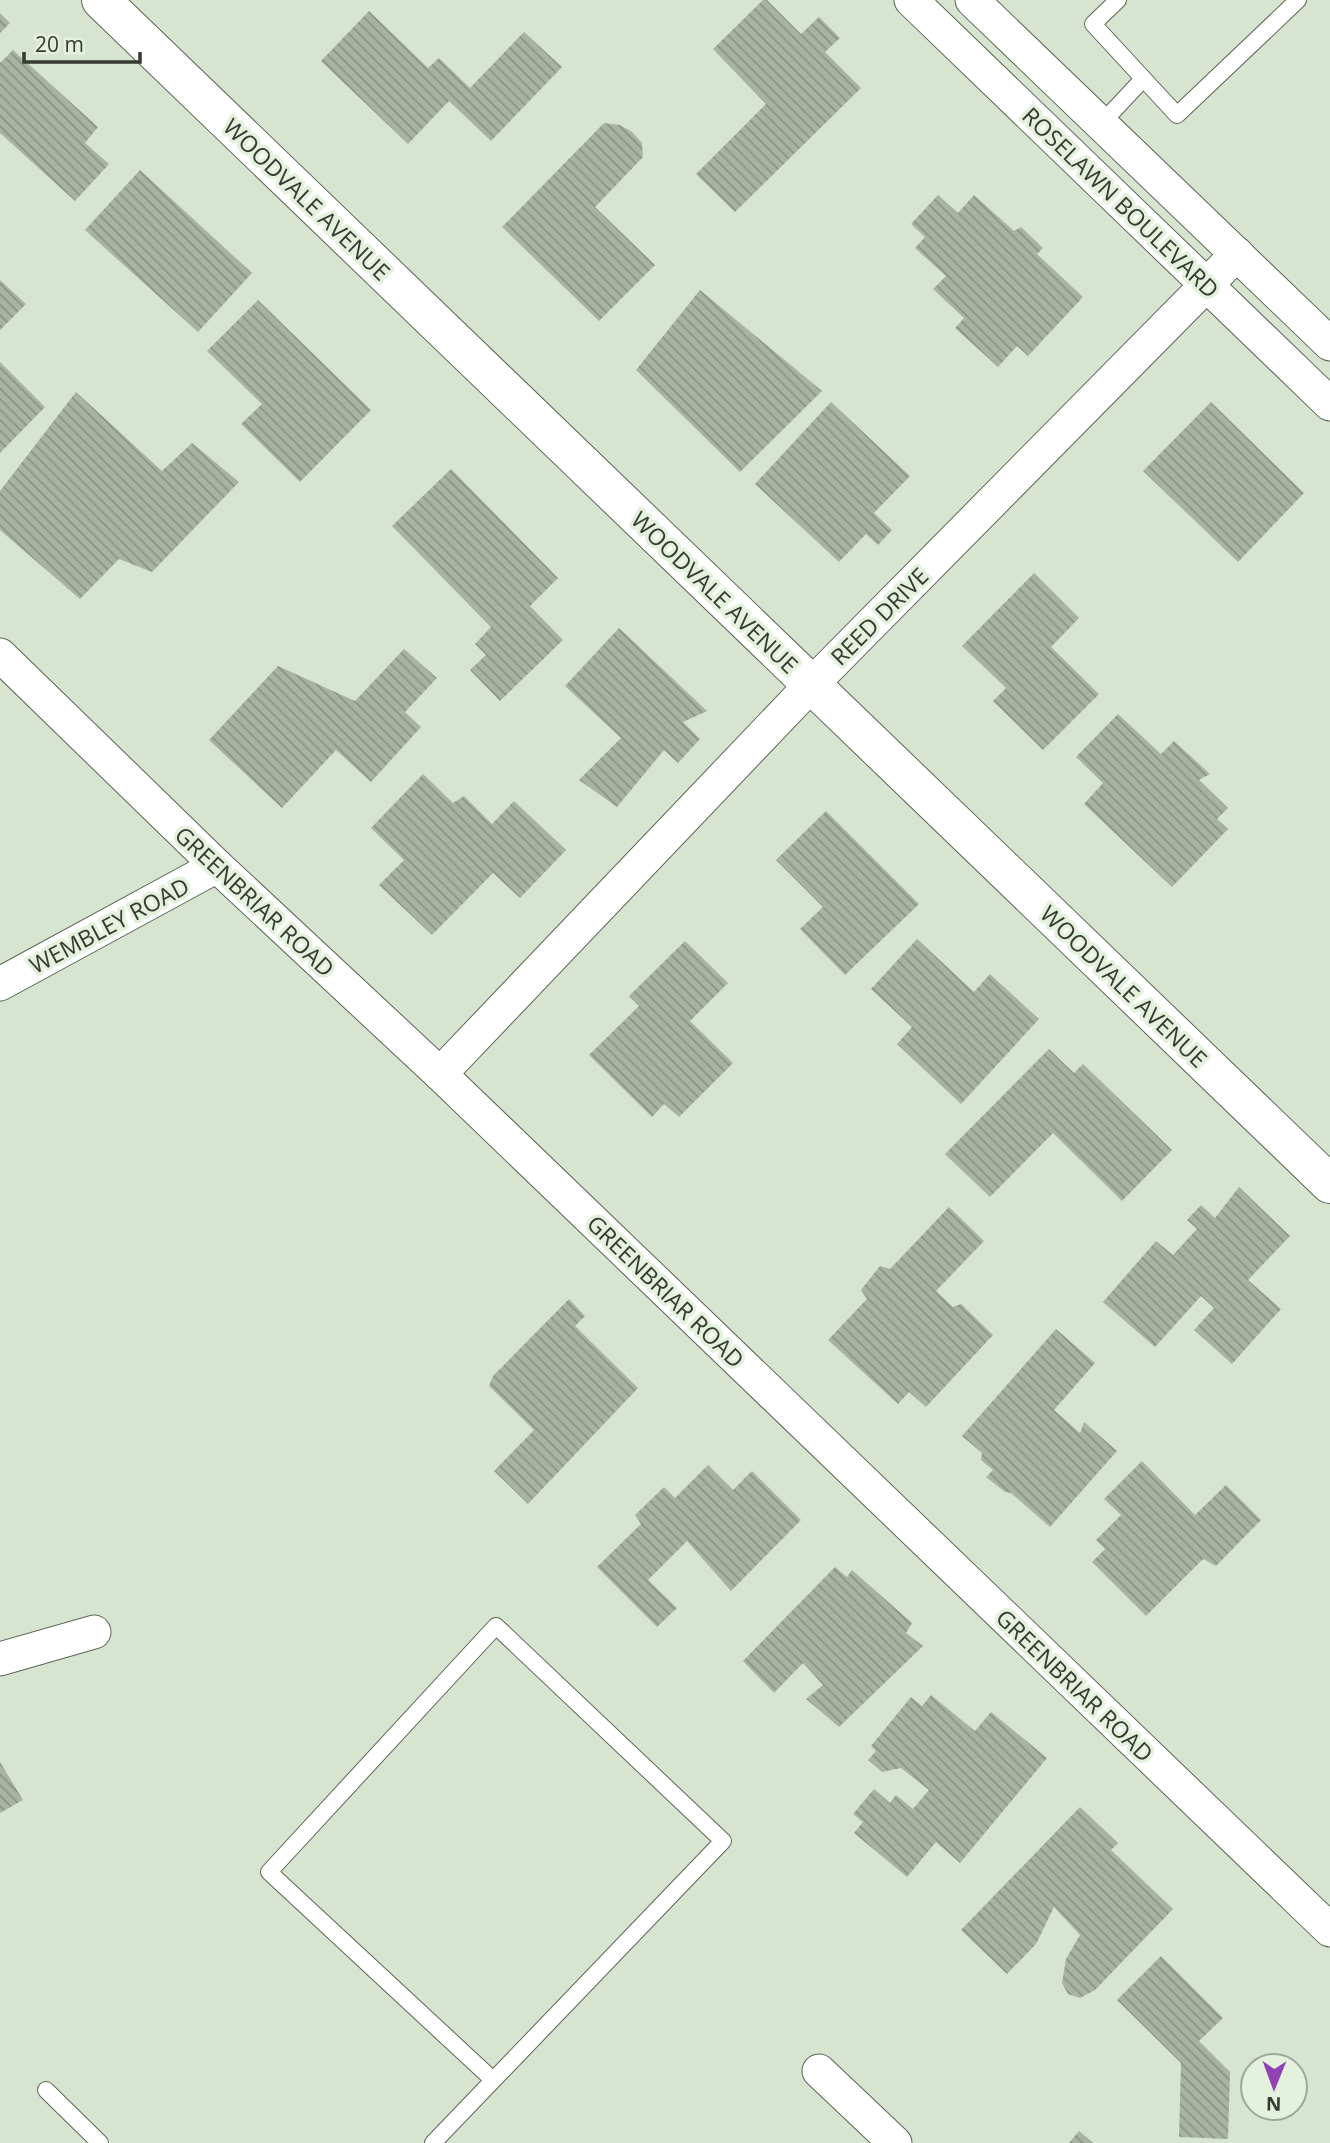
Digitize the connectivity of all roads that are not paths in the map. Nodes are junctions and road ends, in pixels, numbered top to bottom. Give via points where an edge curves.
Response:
1 (101, 0) edge
2 (911, 0) edge
3 (972, 0) edge
4 (1118, 0) edge
5 (1298, 0) edge
6 (1143, 79) junction
7 (1101, 124) junction
8 (1073, 156) junction
9 (1237, 254) junction
10 (1207, 285) junction
11 (1330, 344) edge
12 (1330, 404) edge
13 (0, 655) edge
14 (811, 685) junction
15 (217, 866) junction
16 (0, 984) edge
17 (440, 1074) junction
18 (1330, 1184) edge
19 (94, 1632) dead end
20 (0, 1659) edge
21 (1330, 1930) edge
22 (819, 2071) dead end
23 (493, 2080) junction
24 (46, 2090) dead end
25 (100, 2143) edge
26 (433, 2143) edge
27 (895, 2143) edge

1 - 14 street, WOODVALE AVENUE
2 - 8 street, ROSELAWN BOULEVARD
3 - 7 street, ROSELAWN BOULEVARD
4 - 6 lane via 1093,24
5 - 6 lane via 1177,116
6 - 7 lane
7 - 8 street
7 - 9 street, ROSELAWN BOULEVARD
8 - 10 street, ROSELAWN BOULEVARD
9 - 10 street, REED DRIVE
9 - 11 street, ROSELAWN BOULEVARD
10 - 12 street, ROSELAWN BOULEVARD
10 - 14 street, REED DRIVE
13 - 15 street, GREENBRIAR ROAD
14 - 17 street, REED DRIVE
14 - 18 street, WOODVALE AVENUE
15 - 16 street, WEMBLEY ROAD
15 - 17 street, GREENBRIAR ROAD
17 - 21 street, GREENBRIAR ROAD
19 - 20 street
22 - 27 street
23 - 23 lane via 723,1841 496,1626 269,1872
23 - 26 lane
24 - 25 lane

